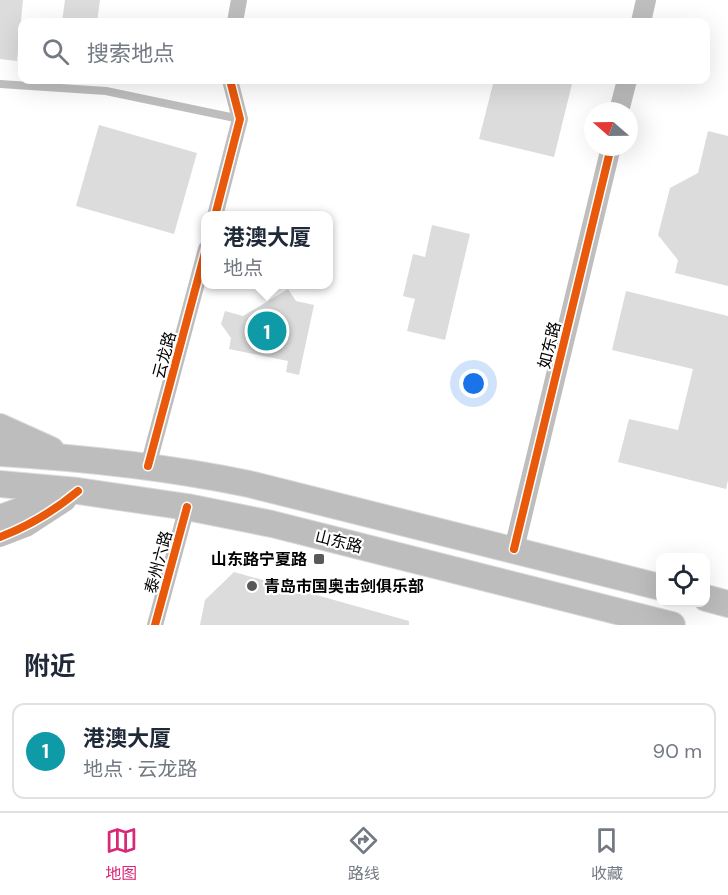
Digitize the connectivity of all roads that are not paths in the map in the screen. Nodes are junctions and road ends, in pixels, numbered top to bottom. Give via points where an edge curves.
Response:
1 (239, 0) edge
2 (646, 0) edge
3 (236, 18) edge
4 (642, 18) edge
5 (0, 84) edge
6 (231, 84) edge
7 (626, 84) edge
8 (622, 102) edge
9 (240, 119) junction
10 (609, 156) edge
11 (215, 211) edge
12 (201, 268) edge
13 (0, 427) edge
14 (0, 453) edge
15 (65, 456) junction
16 (148, 466) junction
17 (0, 484) edge
18 (78, 491) junction
19 (187, 507) junction
20 (0, 518) edge
21 (0, 537) edge
22 (514, 549) junction
23 (656, 586) edge
24 (710, 599) edge
25 (728, 604) edge
26 (155, 625) edge
27 (672, 625) edge

1 - 3 street
2 - 4 street
5 - 9 lane via 106,91
6 - 9 street
7 - 8 street
9 - 11 street
10 - 22 street, 如东路
12 - 16 street, 云龙路
13 - 15 main road
14 - 15 main road, 山东路
15 - 16 main road, 山东路
16 - 22 main road, 山东路 via 249,484
17 - 18 main road, 山东路
18 - 19 main road, 山东路
18 - 20 main road
18 - 21 street via 26,527
19 - 26 street, 泰州六路
19 - 27 main road, 山东路 via 272,524
22 - 23 main road, 山东路
24 - 25 main road

